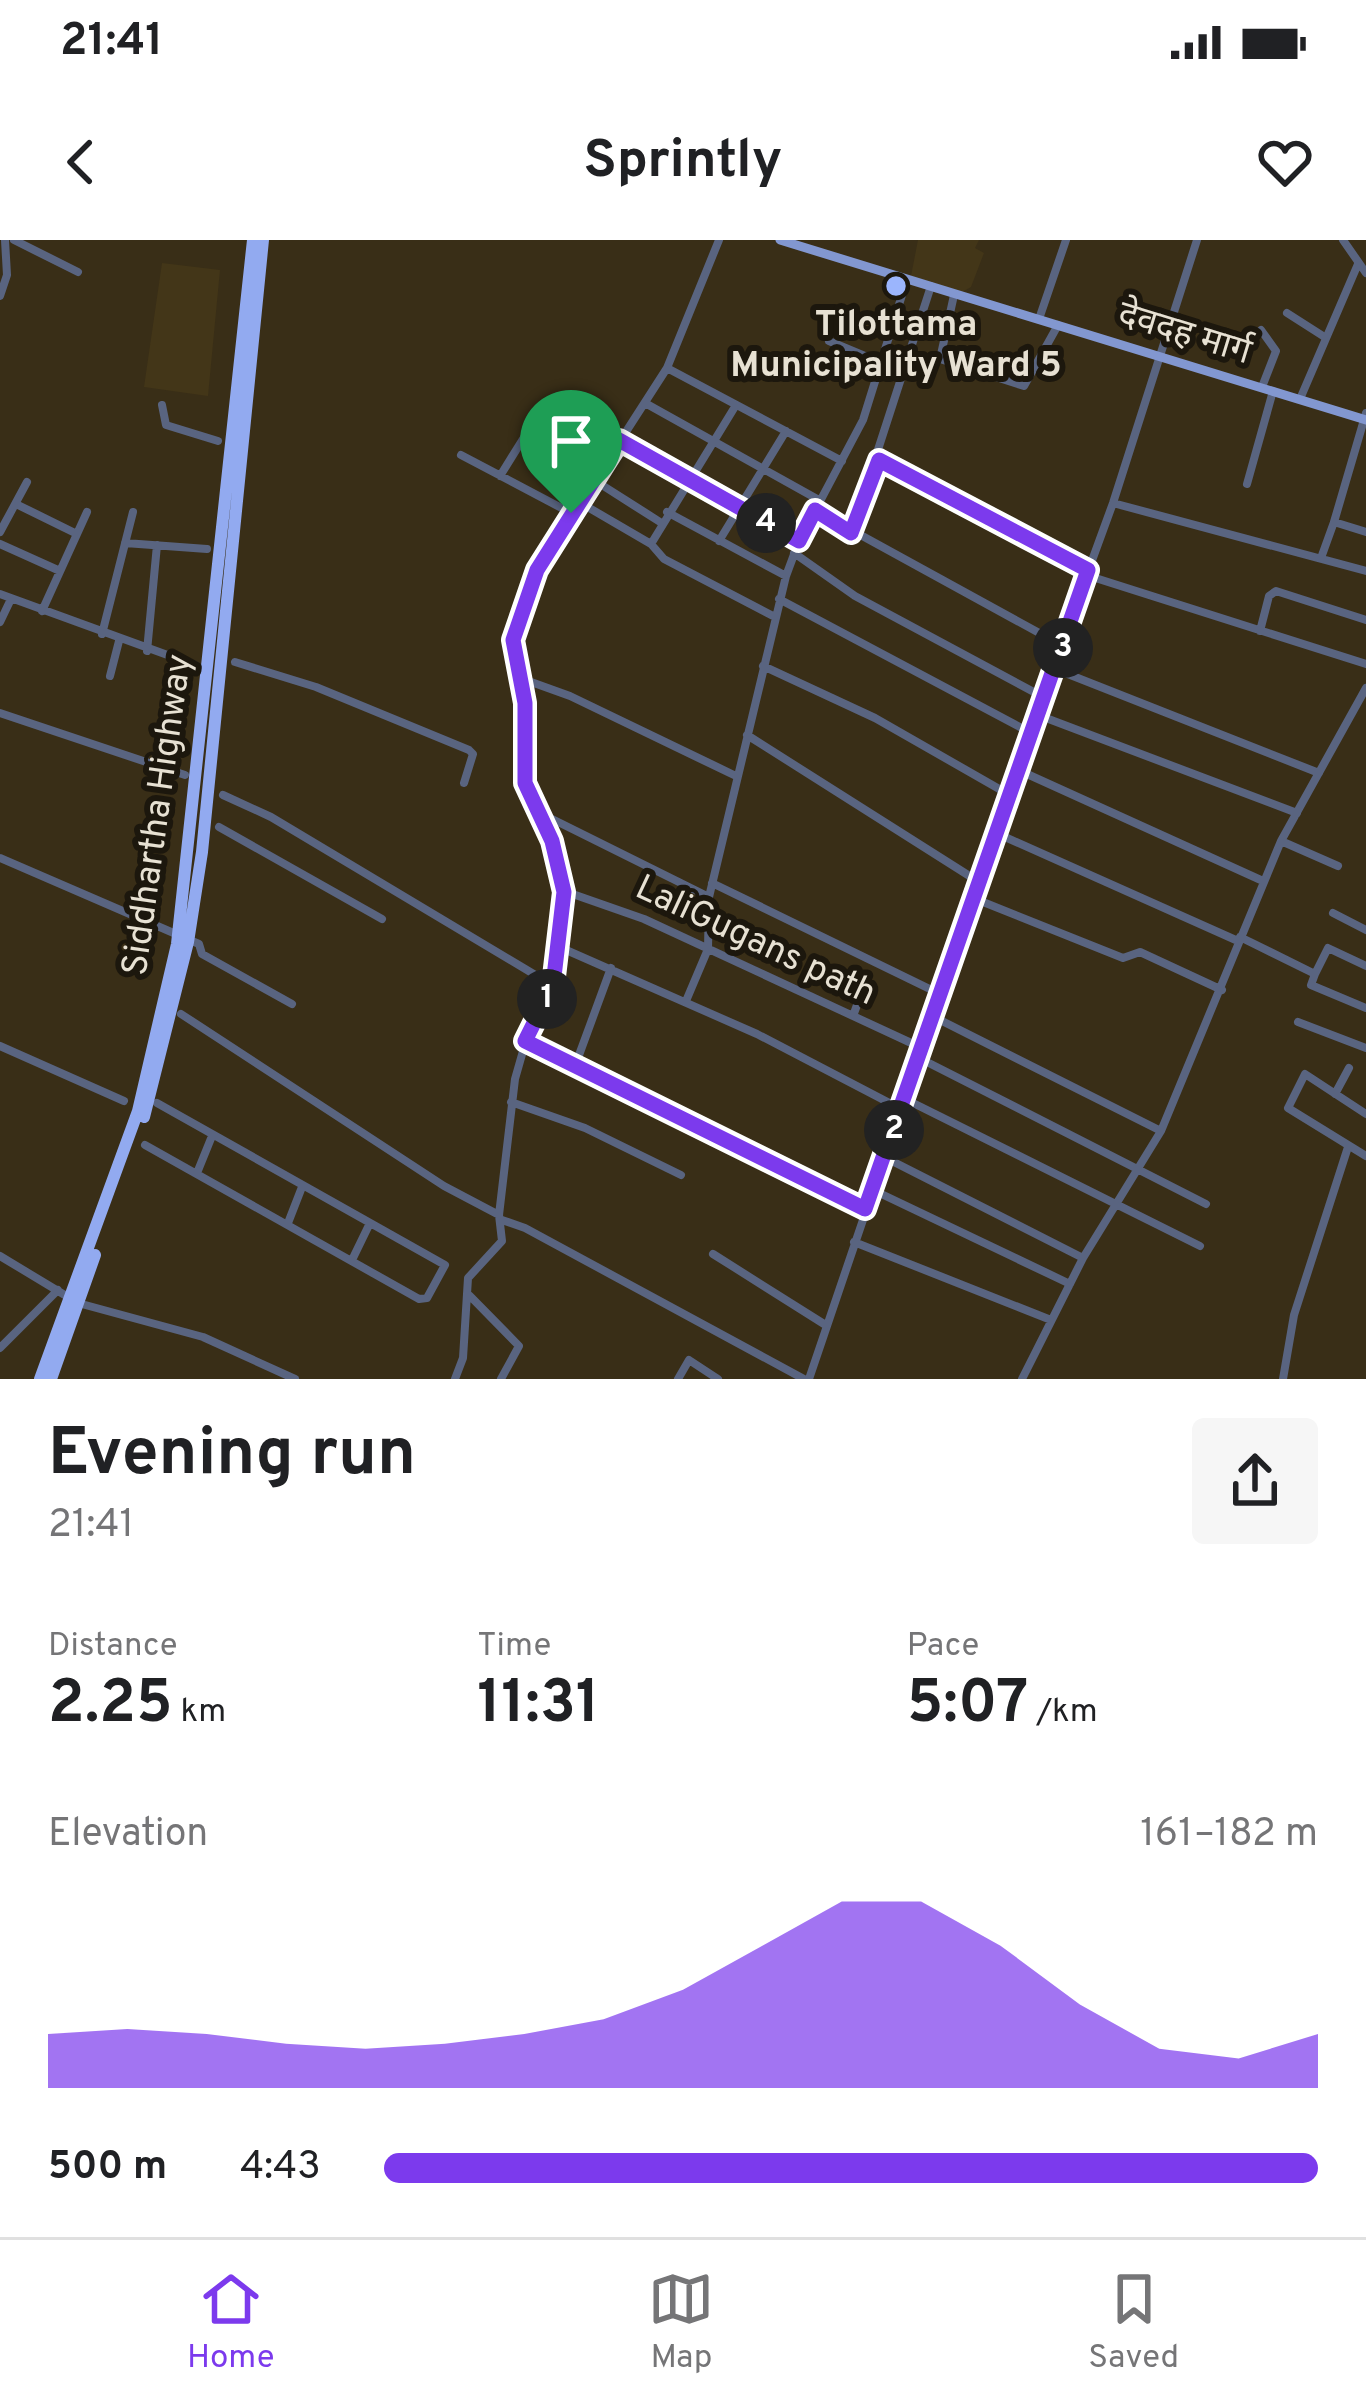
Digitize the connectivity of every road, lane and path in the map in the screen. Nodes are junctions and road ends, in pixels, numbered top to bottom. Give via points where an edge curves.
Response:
1 (9, 240) edge
2 (253, 240) edge
3 (263, 240) edge
4 (719, 240) edge
5 (780, 240) edge
6 (1066, 240) edge
7 (1197, 240) edge
8 (1343, 240) edge
9 (1358, 264) junction
10 (78, 272) dead end
11 (1366, 273) edge
12 (3, 274) edge
13 (907, 279) junction
14 (931, 286) junction
15 (955, 295) junction
16 (0, 296) edge
17 (1287, 313) dead end
18 (1040, 320) junction
19 (1058, 325) junction
20 (1262, 330) dead end
21 (1323, 336) junction
22 (830, 341) dead end
23 (1160, 356) junction
24 (884, 364) junction
25 (667, 368) junction
26 (1268, 389) junction
27 (1300, 399) junction
28 (645, 403) junction
29 (162, 405) dead end
30 (736, 405) junction
31 (568, 417) dead end
32 (1366, 417) edge
33 (533, 423) dead end
34 (786, 431) junction
35 (218, 441) dead end
36 (619, 441) junction
37 (713, 442) junction
38 (461, 455) dead end
39 (879, 460) junction
40 (842, 461) junction
41 (763, 469) junction
42 (500, 476) junction
43 (594, 480) junction
44 (689, 480) junction
45 (27, 482) dead end
46 (1246, 484) dead end
47 (579, 502) junction
48 (1113, 503) junction
49 (16, 504) junction
50 (817, 505) junction
51 (739, 508) junction
52 (87, 512) dead end
53 (133, 512) dead end
54 (668, 512) junction
55 (571, 513) junction
56 (660, 522) junction
57 (1334, 522) junction
58 (0, 532) edge
59 (1366, 532) edge
60 (851, 533) junction
61 (77, 534) junction
62 (719, 541) junction
63 (799, 541) junction
64 (125, 543) junction
65 (0, 544) edge
66 (651, 544) junction
67 (157, 545) junction
68 (206, 549) dead end
69 (794, 553) junction
70 (1321, 557) junction
71 (60, 571) junction
72 (1366, 571) edge
73 (1087, 572) junction
74 (786, 577) junction
75 (0, 594) edge
76 (11, 598) junction
77 (779, 599) junction
78 (42, 611) junction
79 (775, 617) junction
80 (1366, 620) edge
81 (0, 622) edge
82 (1260, 631) junction
83 (102, 634) junction
84 (119, 641) junction
85 (1064, 646) junction
86 (147, 651) junction
87 (235, 662) dead end
88 (1366, 664) edge
89 (195, 665) dead end
90 (764, 666) junction
91 (1055, 669) junction
92 (110, 676) dead end
93 (520, 678) junction
94 (1366, 688) edge
95 (1045, 698) junction
96 (0, 713) edge
97 (1038, 716) junction
98 (1031, 733) junction
99 (747, 735) junction
100 (1016, 769) junction
101 (1319, 773) junction
102 (184, 775) dead end
103 (736, 776) junction
104 (464, 783) dead end
105 (1008, 794) junction
106 (223, 795) dead end
107 (536, 811) junction
108 (1297, 813) junction
109 (219, 827) dead end
110 (996, 833) junction
111 (1281, 841) junction
112 (0, 858) edge
113 (1338, 866) dead end
114 (1263, 881) junction
115 (712, 883) junction
116 (980, 883) junction
117 (564, 892) junction
118 (709, 897) junction
119 (973, 898) junction
120 (1334, 913) dead end
121 (382, 919) dead end
122 (1366, 930) edge
123 (183, 939) junction
124 (1239, 939) junction
125 (556, 946) junction
126 (708, 949) junction
127 (1366, 966) edge
128 (611, 968) junction
129 (1315, 974) junction
130 (552, 985) junction
131 (864, 986) dead end
132 (1222, 990) junction
133 (938, 993) junction
134 (686, 1001) junction
135 (292, 1004) dead end
136 (1366, 1008) edge
137 (181, 1014) dead end
138 (853, 1016) junction
139 (932, 1016) junction
140 (1298, 1022) dead end
141 (525, 1041) junction
142 (0, 1046) edge
143 (1366, 1048) edge
144 (921, 1053) junction
145 (575, 1066) junction
146 (1349, 1068) dead end
147 (1335, 1094) junction
148 (124, 1101) dead end
149 (511, 1102) junction
150 (157, 1103) dead end
151 (903, 1104) junction
152 (1366, 1114) edge
153 (1161, 1131) junction
154 (212, 1136) junction
155 (145, 1144) dead end
156 (1348, 1147) junction
157 (1366, 1156) edge
158 (884, 1157) junction
159 (1139, 1173) junction
160 (197, 1174) junction
161 (681, 1175) dead end
162 (302, 1187) junction
163 (873, 1190) junction
164 (1118, 1202) junction
165 (1207, 1204) dead end
166 (865, 1209) junction
167 (500, 1218) junction
168 (288, 1222) junction
169 (369, 1225) junction
170 (854, 1242) junction
171 (1201, 1246) dead end
172 (713, 1254) dead end
173 (0, 1256) edge
174 (353, 1258) junction
175 (1083, 1258) junction
176 (1070, 1284) junction
177 (470, 1296) junction
178 (68, 1297) junction
179 (1051, 1320) junction
180 (824, 1324) junction
181 (1, 1345) edge
182 (714, 1378) edge
183 (40, 1379) edge
184 (51, 1379) edge
185 (295, 1379) edge
186 (454, 1379) edge
187 (501, 1379) edge
188 (678, 1379) edge
189 (807, 1379) edge
190 (1022, 1379) edge
191 (1282, 1379) edge

1 - 10 street
1 - 12 street
2 - 123 highway, Siddhartha Highway
3 - 123 highway, Siddhartha Highway
4 - 25 street
5 - 13 main road, देवदह मार्ग
6 - 18 street
7 - 23 street
8 - 9 street
9 - 11 street
9 - 21 street
12 - 16 street
13 - 14 main road, देवदह मार्ग
13 - 24 street
14 - 15 main road, देवदह मार्ग
14 - 39 street
15 - 18 main road, देवदह मार्ग
15 - 19 street via 940,359 1024,386
17 - 21 street
18 - 19 main road, देवदह मार्ग
19 - 23 main road, देवदह मार्ग
20 - 26 street via 1276,351
21 - 27 street
22 - 24 street
23 - 26 main road, देवदह मार्ग
23 - 48 street
24 - 40 street
25 - 28 street
25 - 30 street
26 - 27 main road, देवदह मार्ग
26 - 46 street
27 - 32 main road, देवदह मार्ग
28 - 36 street
28 - 37 street
29 - 35 street via 166,425
30 - 34 street
30 - 37 street
31 - 36 street
32 - 57 street
33 - 42 street
34 - 40 street
34 - 41 street
36 - 43 street
36 - 44 street
37 - 41 street
37 - 44 street
38 - 42 street
39 - 60 street
39 - 73 street
40 - 50 street
41 - 50 street
41 - 51 street
42 - 55 street
43 - 47 street
43 - 56 street
44 - 51 street
44 - 54 street
45 - 49 street
47 - 55 street
47 - 66 street
48 - 70 street
48 - 73 street
49 - 58 street
49 - 61 street
50 - 60 street
50 - 63 street
51 - 62 street
51 - 63 street
52 - 61 street
53 - 64 street
54 - 56 street
54 - 62 street
55 - 93 street via 537,570 513,640
56 - 66 street
57 - 59 street
57 - 70 street
60 - 85 street
61 - 71 street
62 - 74 street
63 - 69 street
64 - 67 street
64 - 83 street
65 - 71 street
66 - 79 street via 664,559
67 - 68 street
67 - 86 street
69 - 74 street
69 - 95 street via 855,596
70 - 72 street
71 - 78 street
73 - 82 street
73 - 85 street
74 - 77 street
75 - 76 street
76 - 78 street
76 - 81 street
77 - 79 street
77 - 98 street
78 - 83 street
79 - 90 street
80 - 82 street via 1272,591
82 - 88 street
83 - 84 street
84 - 86 street
84 - 92 street
85 - 91 street
86 - 89 street
87 - 104 street via 469,750
90 - 99 street
90 - 105 street
91 - 95 street
91 - 101 street
93 - 103 street
93 - 107 street via 525,783
94 - 101 street
95 - 97 street
96 - 102 street
97 - 98 street
97 - 108 street
98 - 100 street
99 - 103 street
99 - 116 street
100 - 105 street
100 - 114 street
101 - 108 street
103 - 115 street
105 - 110 street
106 - 130 street
107 - 117 street
107 - 118 street
108 - 111 street
109 - 121 street
110 - 116 street
110 - 124 street
111 - 113 street
111 - 114 street
112 - 123 street
114 - 124 street
115 - 118 street
115 - 133 street
116 - 119 street
117 - 125 street
117 - 126 street, LaliGugans path
118 - 126 street
119 - 132 street via 1123,958 1140,952
119 - 133 street
120 - 122 street
123 - 135 street
123 - 178 highway, Siddhartha Highway via 138,1112
124 - 129 street
124 - 132 street
125 - 128 street
125 - 130 street
126 - 134 street
126 - 138 street, LaliGugans path
127 - 129 street via 1328,948
128 - 134 street
128 - 145 street
129 - 136 street via 1311,985
130 - 141 street
131 - 138 street
132 - 153 street
133 - 139 street
134 - 151 street
137 - 167 street
138 - 144 street, LaliGugans path
139 - 144 street
139 - 153 street
140 - 143 street
141 - 145 street
141 - 149 street
142 - 148 street
144 - 151 street
144 - 159 street, LaliGugans path
145 - 166 street
146 - 147 street
147 - 152 street
147 - 156 street via 1302,1073 1288,1108
149 - 161 street
149 - 167 street
150 - 154 street
151 - 158 street
151 - 164 street
153 - 159 street
154 - 160 street
154 - 162 street
155 - 160 street
156 - 157 street
156 - 191 street
158 - 163 street
158 - 175 street
159 - 164 street
159 - 165 street, LaliGugans path
160 - 168 street
162 - 168 street
162 - 169 street
163 - 166 street
163 - 176 street
164 - 171 street
164 - 175 street
166 - 170 street
167 - 177 street via 500,1249 470,1272
167 - 189 street
168 - 174 street
169 - 174 street
169 - 174 street via 445,1265 419,1299
170 - 179 street
170 - 180 street
172 - 180 street
173 - 178 street
175 - 176 street
176 - 179 street
177 - 186 street
177 - 187 street via 519,1346
178 - 181 street
178 - 183 highway, Siddhartha Highway
178 - 184 highway, Siddhartha Highway
178 - 185 street via 203,1337
179 - 190 street
180 - 189 street
182 - 188 street via 689,1360

